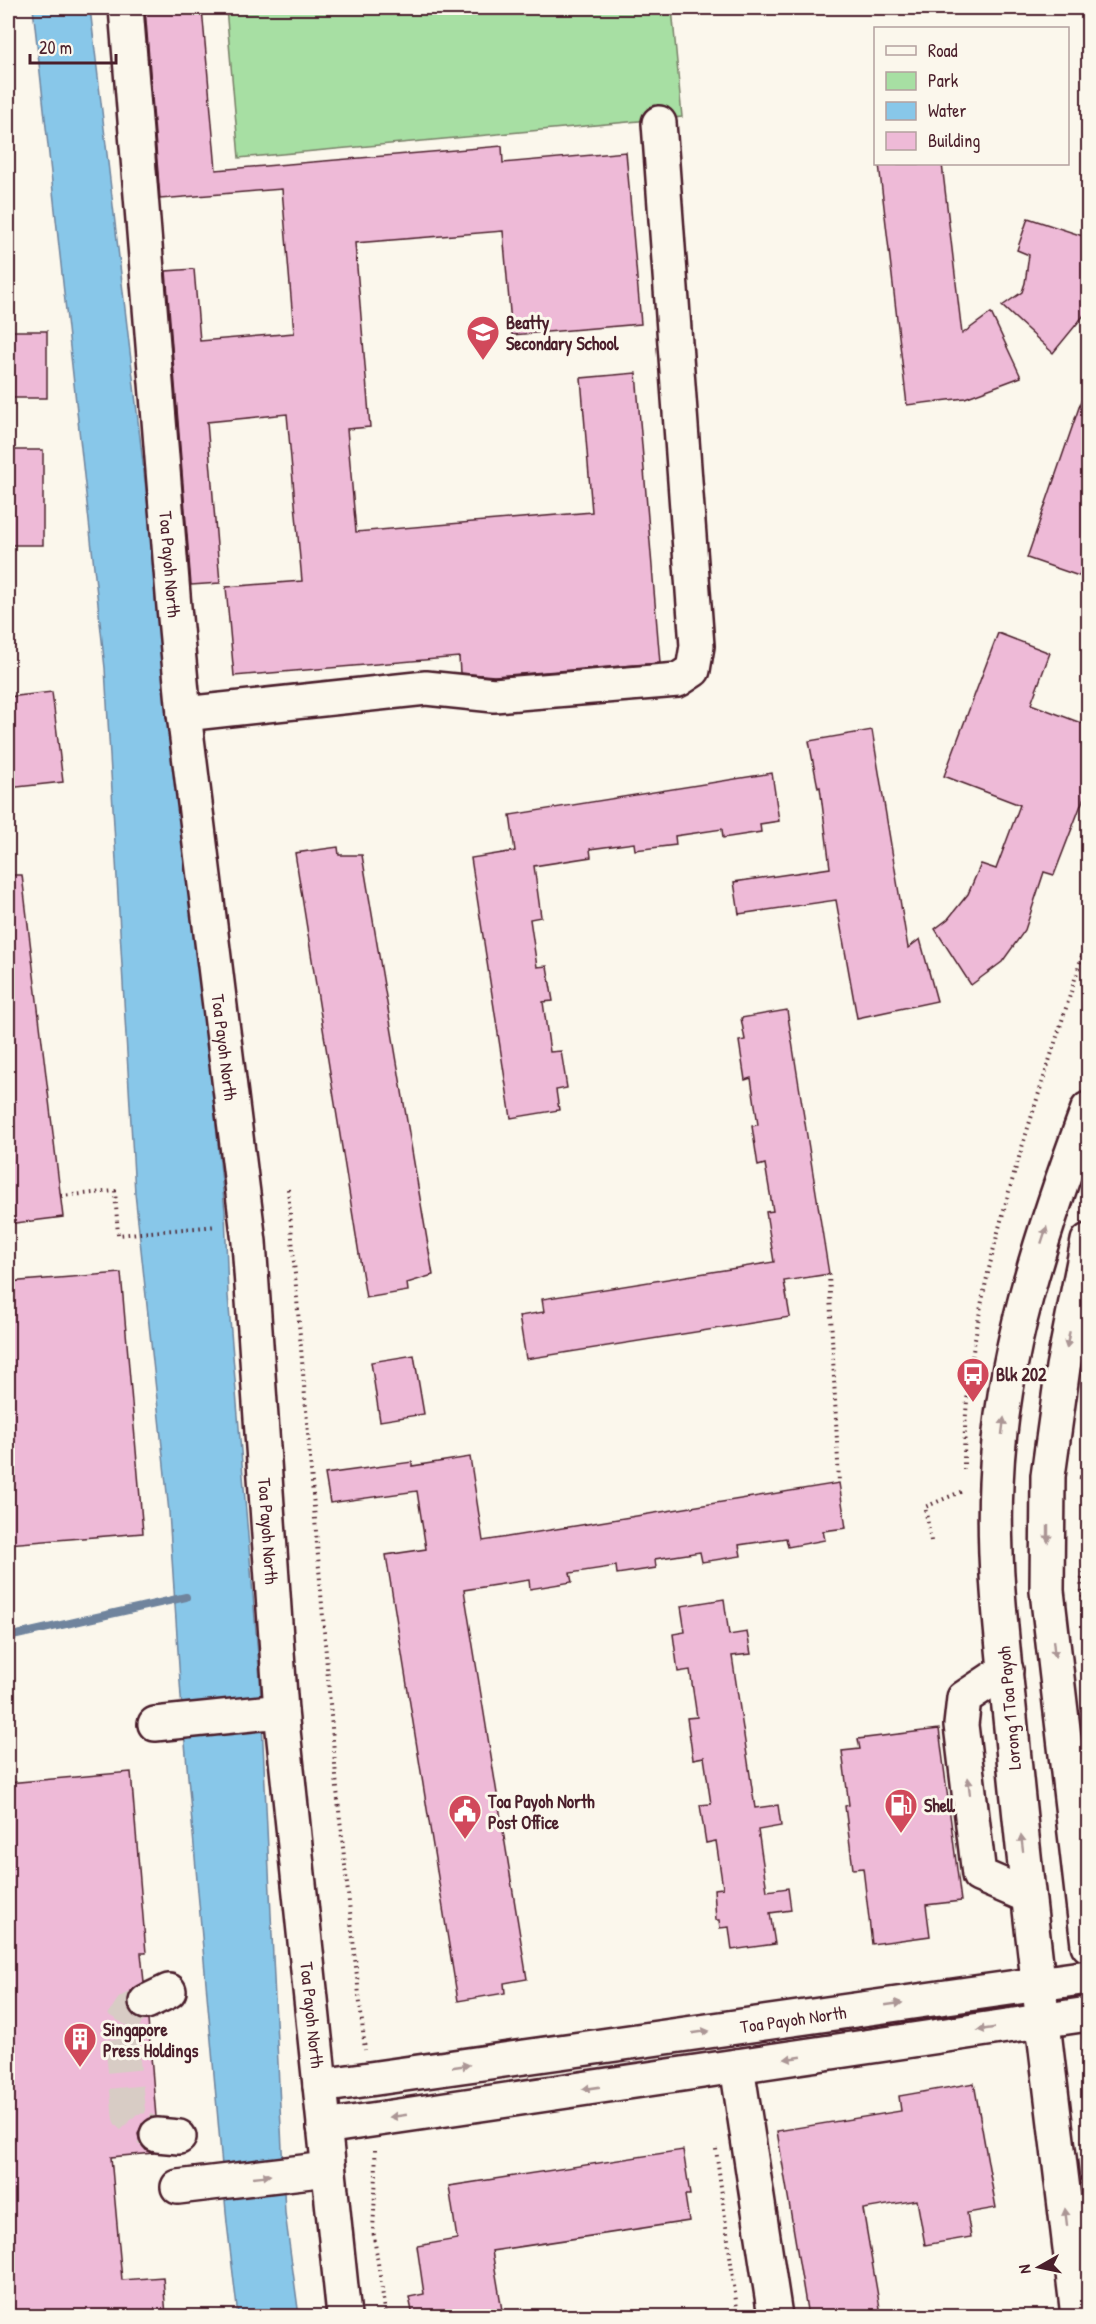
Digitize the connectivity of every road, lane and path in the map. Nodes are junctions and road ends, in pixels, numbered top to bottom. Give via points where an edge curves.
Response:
1 (126, 8) edge
2 (659, 123) dead end
3 (184, 714) junction
4 (1089, 935) edge
5 (1089, 1110) edge
6 (288, 1189) dead end
7 (61, 1196) dead end
8 (219, 1226) dead end
9 (1089, 1242) edge
10 (829, 1274) dead end
11 (839, 1483) dead end
12 (931, 1540) dead end
13 (1089, 1555) edge
14 (1089, 1639) edge
15 (1006, 1670) junction
16 (273, 1712) junction
17 (166, 1723) dead end
18 (1028, 1896) junction
19 (1089, 1945) edge
20 (1089, 1977) edge
21 (1039, 1984) junction
22 (1089, 2014) edge
23 (1044, 2021) junction
24 (737, 2066) junction
25 (368, 2079) junction
26 (320, 2086) junction
27 (372, 2120) junction
28 (324, 2127) junction
29 (715, 2141) dead end
30 (318, 2170) junction
31 (178, 2187) dead end
32 (344, 2316) edge
33 (386, 2316) edge
34 (738, 2316) edge
35 (775, 2316) edge
36 (1078, 2316) edge

1 - 3 street, Toa Payoh North
2 - 3 street via 697,646 693,670 678,680 494,695 426,688
3 - 16 street, Toa Payoh North via 249,1242
4 - 12 path via 1003,1212 979,1313 963,1416 964,1491 925,1507
15 -> 5 street, Lorong 1 Toa Payoh via 998,1588 996,1484 1008,1378 1032,1274
6 - 25 path via 338,1801
7 - 8 path via 114,1191 118,1235
9 -> 19 street via 1063,1367 1048,1476 1047,1568
10 - 11 path
13 - 14 path via 1082,1583
18 -> 15 street, Lorong 1 Toa Payoh
18 -> 15 street via 979,1875 961,1725 964,1698
16 - 17 street
16 - 26 street, Toa Payoh North
18 - 21 street, Lorong 1 Toa Payoh
20 - 21 street, Toa Payoh North
21 - 23 street, Lorong 1 Toa Payoh
25 -> 21 street, Toa Payoh North
22 - 23 street
23 -> 24 street
36 -> 23 street, Lorong 1 Toa Payoh
24 -> 27 street
24 - 35 street
25 - 26 street, Toa Payoh North
26 - 28 street, Toa Payoh North
27 - 28 street
27 - 33 path via 376,2175 373,2230
28 - 30 street, Toa Payoh North
29 - 34 path
31 -> 30 street
30 - 32 street, Toa Payoh North

